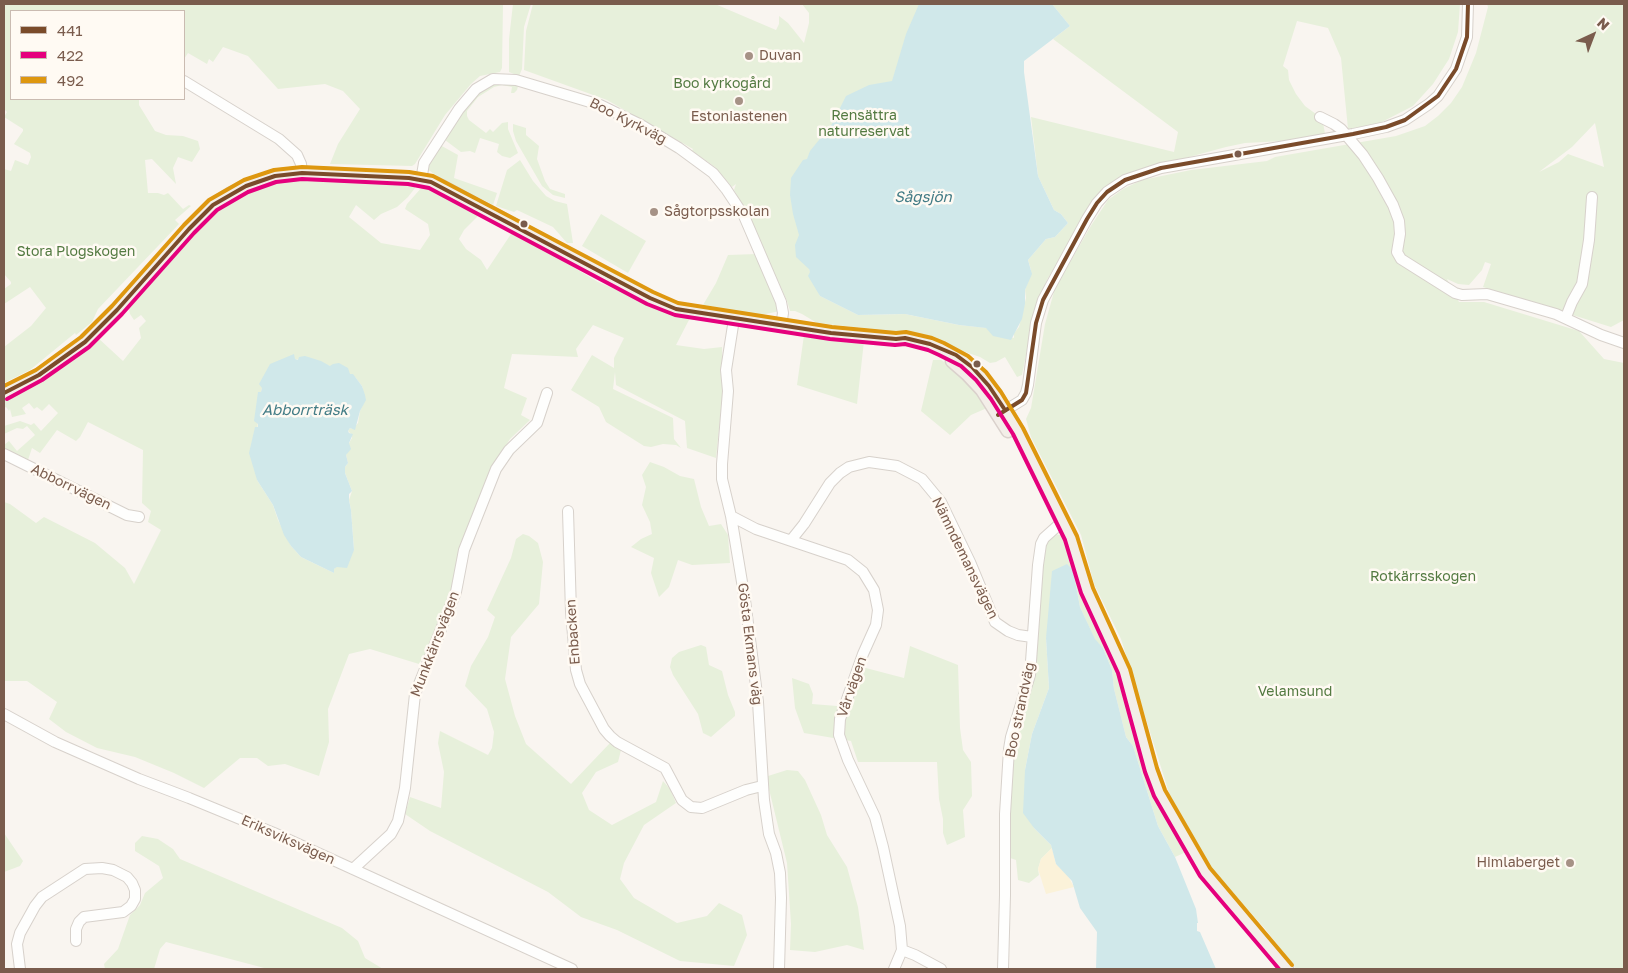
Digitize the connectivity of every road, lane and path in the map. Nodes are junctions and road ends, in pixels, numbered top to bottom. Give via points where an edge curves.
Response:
1 (1468, 4) edge
2 (185, 82) edge
3 (1320, 117) dead end
4 (1346, 136) junction
5 (302, 173) junction
6 (421, 180) junction
7 (1592, 197) dead end
8 (1566, 317) junction
9 (734, 319) junction
10 (781, 326) junction
11 (1623, 341) edge
12 (4, 393) edge
13 (547, 393) dead end
14 (1002, 413) junction
15 (4, 454) edge
16 (568, 511) dead end
17 (138, 516) dead end
18 (731, 516) junction
19 (1062, 518) junction
20 (792, 540) junction
21 (1032, 637) junction
22 (4, 714) edge
23 (762, 786) junction
24 (353, 869) junction
25 (76, 941) dead end
26 (902, 950) junction
27 (20, 969) edge
28 (572, 969) edge
29 (779, 969) edge
30 (894, 969) edge
31 (941, 969) edge
32 (1003, 969) edge
33 (1286, 969) edge

1 - 4 street via 1464,48 1456,69 1441,92 1405,120
2 - 5 street via 279,139 297,155
3 - 4 street via 1334,124
4 - 8 street via 1371,166 1392,204 1400,227 1397,252 1401,259 1455,293 1487,294
4 - 14 street via 1161,168 1126,180 1107,192 1093,209 1043,300 1036,323 1026,393 1022,400
5 - 6 main road
5 - 12 main road via 275,176 246,186 213,205 86,342 31,380
6 - 9 main road via 457,194 665,306
6 - 10 street, Boo Kyrkväg via 424,163 464,102 476,89 493,79 516,80 588,100 641,125 694,158 726,188 744,216 782,302
7 - 8 street via 1582,284
8 - 11 street via 1601,335
9 - 10 main road
9 - 18 street, Gösta Ekmans väg via 726,370 728,390 722,464 722,479
10 - 14 main road via 905,338 930,344 972,366
13 - 24 street, Munkkärrsvägen via 537,423 509,450 496,469 464,550 456,592 414,694 405,788 398,821 391,834
14 - 19 main road via 1036,466
15 - 17 street, Abborrvägen via 127,514
16 - 23 street, Enbacken via 576,670 604,729 617,742 665,768 682,800 690,807 702,808
18 - 20 street, Vårvägen via 756,529
18 - 23 street, Gösta Ekmans väg via 758,702
19 - 21 street, Boo strandväg via 1041,544
19 - 33 main road via 1087,590 1124,671 1160,793 1205,872
20 - 21 street, Nämndemansvägen via 840,473 869,462 897,466 922,479 940,502 995,622 1008,631
20 - 26 street, Vårvägen via 856,565 869,581 876,598 876,625 840,719 839,735 875,817 900,926
21 - 32 street, Boo strandväg via 1030,675 1009,748
22 - 24 street, Eriksviksvägen via 55,742 139,780 242,819
23 - 29 street, Gösta Ekmans väg via 780,872
24 - 28 street, Eriksviksvägen
25 - 27 street via 76,929 84,917 123,912 130,906 135,899 135,890 127,877 113,870 85,869 42,897 20,933 17,944
26 - 30 street, Vårvägen
26 - 31 street

